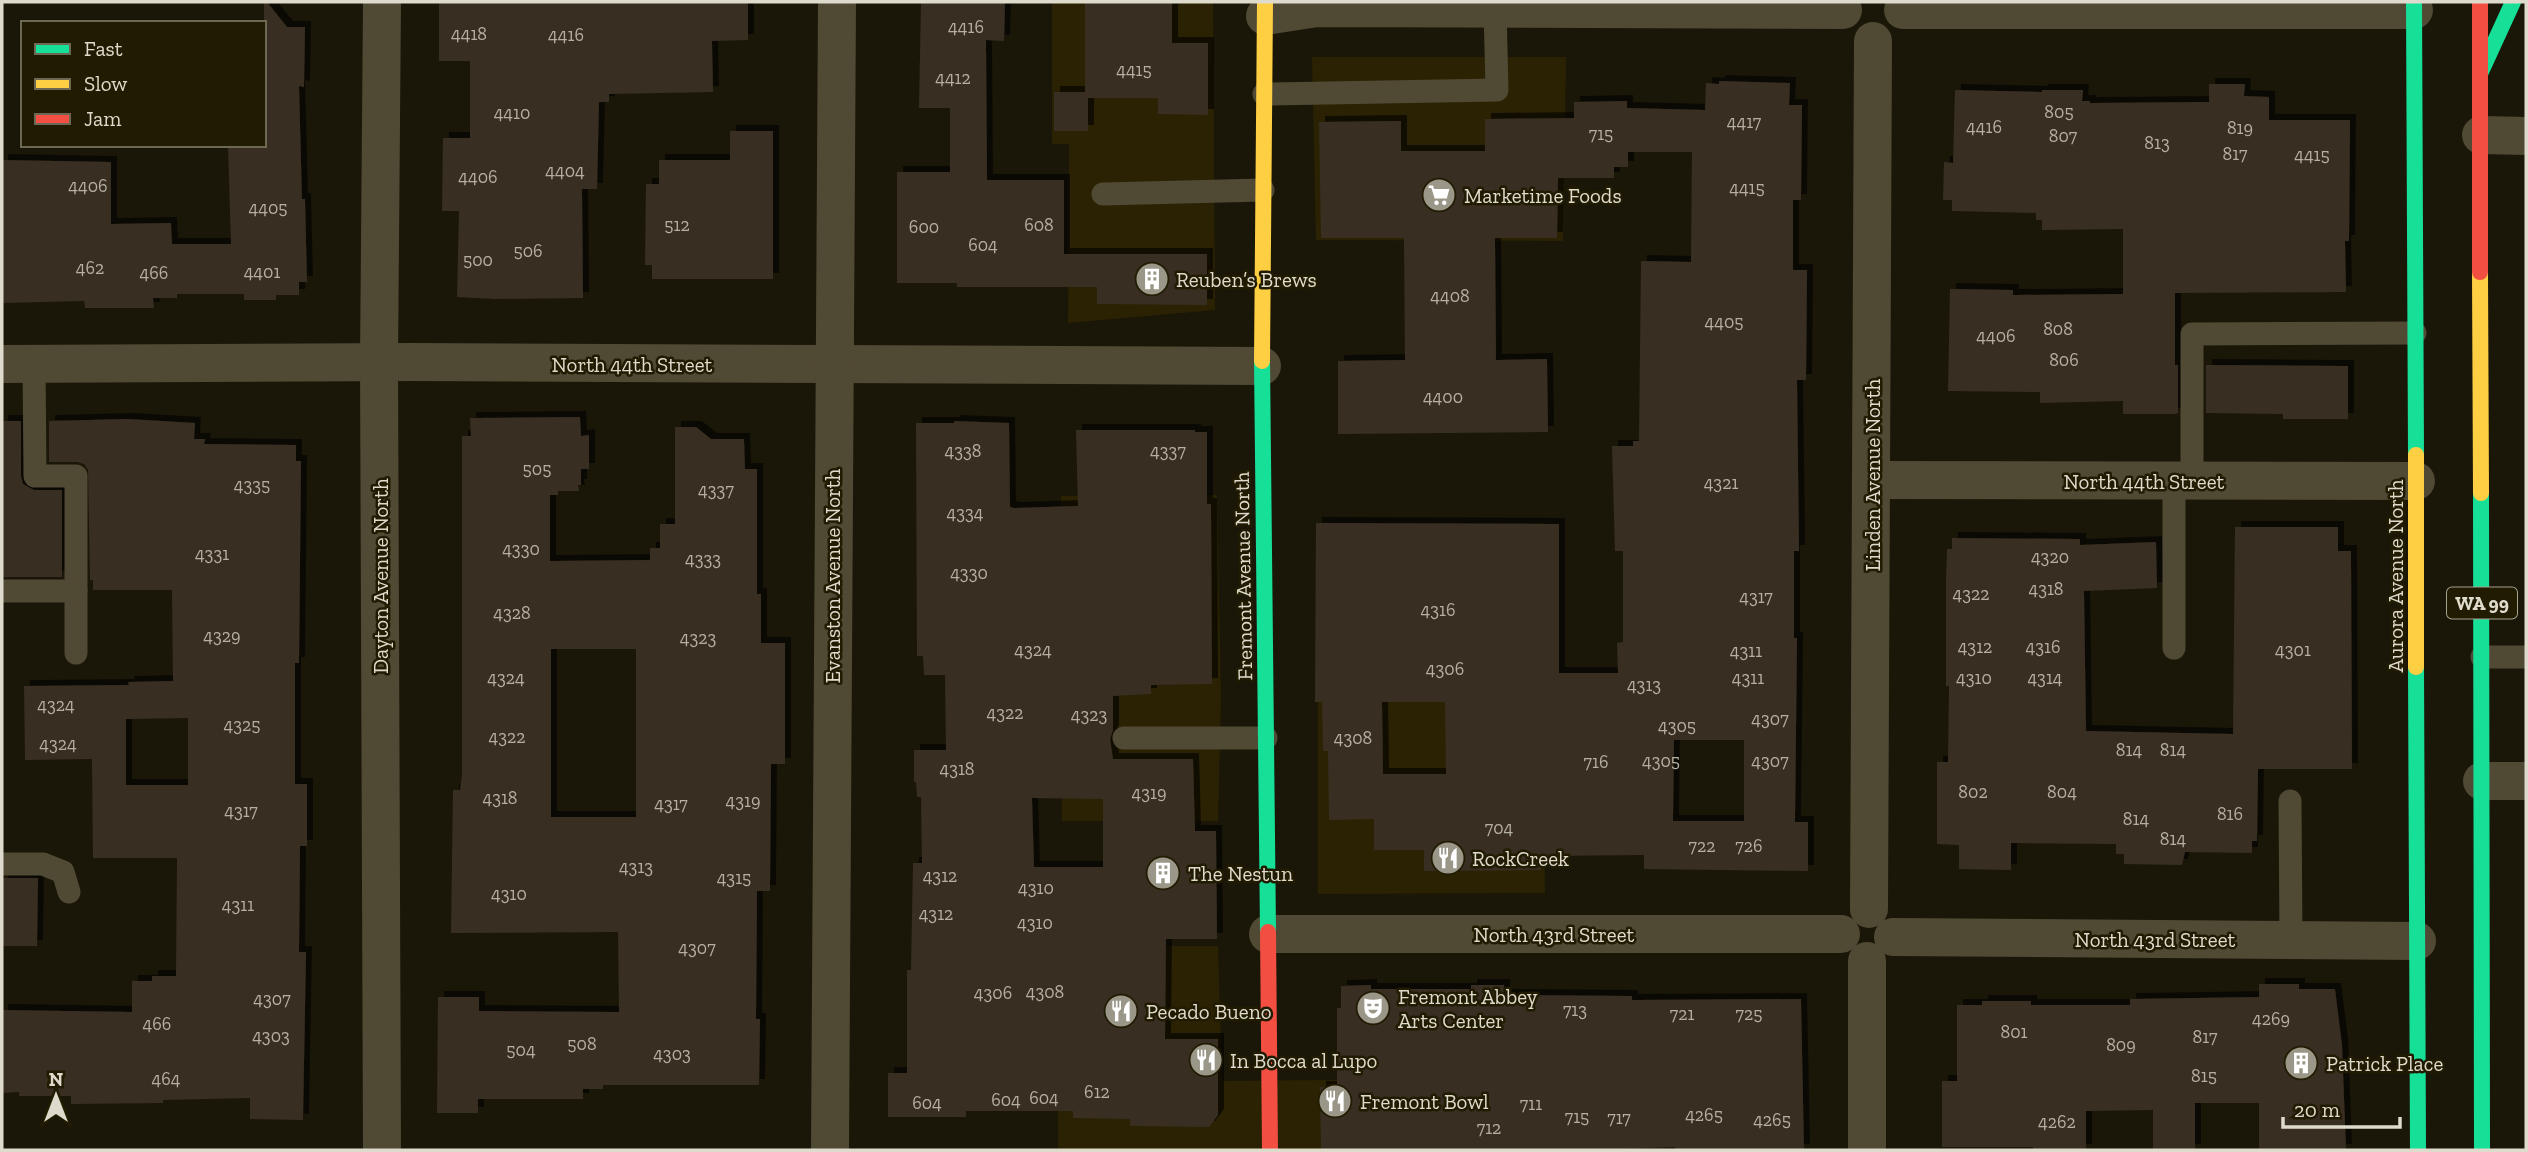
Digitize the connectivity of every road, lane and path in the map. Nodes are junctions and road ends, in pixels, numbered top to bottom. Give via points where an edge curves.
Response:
1 (382, 2) edge
2 (837, 2) edge
3 (2480, 2) edge
4 (2513, 2) edge
5 (1843, 6) edge
6 (1903, 6) edge
7 (2178, 6) edge
8 (2414, 6) edge
9 (1495, 8) junction
10 (1265, 9) edge
11 (1873, 41) junction
12 (2480, 74) junction
13 (1264, 94) junction
14 (2481, 135) junction
15 (2526, 136) edge
16 (1264, 190) junction
17 (1102, 194) dead end
18 (2415, 333) junction
19 (379, 362) junction
20 (18, 364) edge
21 (833, 365) junction
22 (1262, 366) junction
23 (1872, 480) junction
24 (2183, 481) junction
25 (2416, 481) junction
26 (2, 591) edge
27 (76, 591) junction
28 (2174, 649) dead end
29 (76, 653) dead end
30 (2482, 657) junction
31 (2526, 657) edge
32 (1124, 738) dead end
33 (1266, 738) junction
34 (2482, 780) junction
35 (2526, 780) edge
36 (2290, 801) dead end
37 (2, 864) edge
38 (69, 892) dead end
39 (1268, 934) junction
40 (1876, 936) junction
41 (2291, 940) junction
42 (2417, 941) junction
43 (382, 1150) edge
44 (830, 1150) edge
45 (1270, 1150) edge
46 (1867, 1150) edge
47 (2418, 1150) edge
48 (2482, 1150) edge

1 - 19 street, Dayton Avenue North
2 - 21 street, Evanston Avenue North
3 - 12 main road, WA 99
4 - 12 main road
5 - 9 street
5 - 11 street via 1852,32
6 - 7 street
6 - 11 street via 1895,32
7 - 8 street
8 - 18 main road, Aurora Avenue North / WA 99
9 - 10 street
9 - 13 lane via 1497,90
10 - 13 main road, Fremont Avenue North
11 - 23 street, Linden Avenue North
12 - 14 main road, WA 99
13 - 16 main road, Fremont Avenue North
14 - 15 street
14 - 30 main road, WA 99
16 - 17 lane
16 - 22 main road, Fremont Avenue North
18 - 24 lane via 2192,334
18 - 25 main road, Aurora Avenue North / WA 99
19 - 20 street, North 44th Street
19 - 21 street, North 44th Street
19 - 43 street, Dayton Avenue North
20 - 27 lane via 35,476 76,476
21 - 22 street, North 44th Street
21 - 44 street, Evanston Avenue North
22 - 33 main road, Fremont Avenue North
23 - 24 street, North 44th Street
23 - 40 street, Linden Avenue North
24 - 25 street, North 44th Street
24 - 28 lane
25 - 42 main road, Aurora Avenue North / WA 99
26 - 27 lane
27 - 29 lane
30 - 31 lane
30 - 34 main road, WA 99
32 - 33 lane
33 - 39 main road, Fremont Avenue North
34 - 35 street
34 - 48 main road, WA 99
36 - 41 lane
37 - 38 lane via 53,868 63,873
39 - 40 street, North 43rd Street via 1841,934 1844,922 1857,911
39 - 45 main road, Fremont Avenue North
40 - 41 street, North 43rd Street
40 - 46 street, Linden Avenue North
41 - 42 street, North 43rd Street
42 - 47 main road, Aurora Avenue North / WA 99

